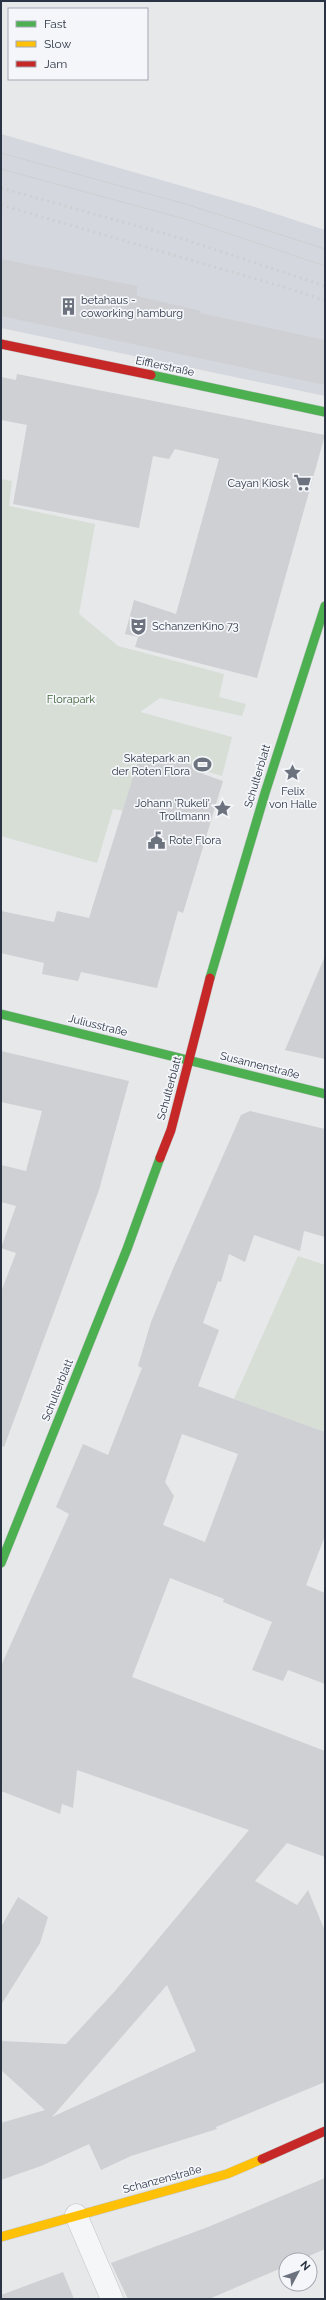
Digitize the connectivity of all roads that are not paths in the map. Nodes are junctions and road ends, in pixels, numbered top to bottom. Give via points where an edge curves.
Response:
1 (1, 344) edge
2 (325, 412) edge
3 (325, 606) edge
4 (1, 1014) edge
5 (189, 1060) junction
6 (325, 1094) edge
7 (1, 1563) edge
8 (325, 2132) edge
9 (76, 2215) junction
10 (1, 2237) edge
11 (112, 2299) edge

1 - 2 street, Eifflerstraße
3 - 5 street, Schulterblatt via 283,732 207,989
4 - 5 street, Juliusstraße
5 - 6 street, Susannenstraße
5 - 7 street, Schulterblatt via 171,1130
8 - 9 street, Schanzenstraße via 227,2174
9 - 10 street, Schanzenstraße
9 - 11 street

